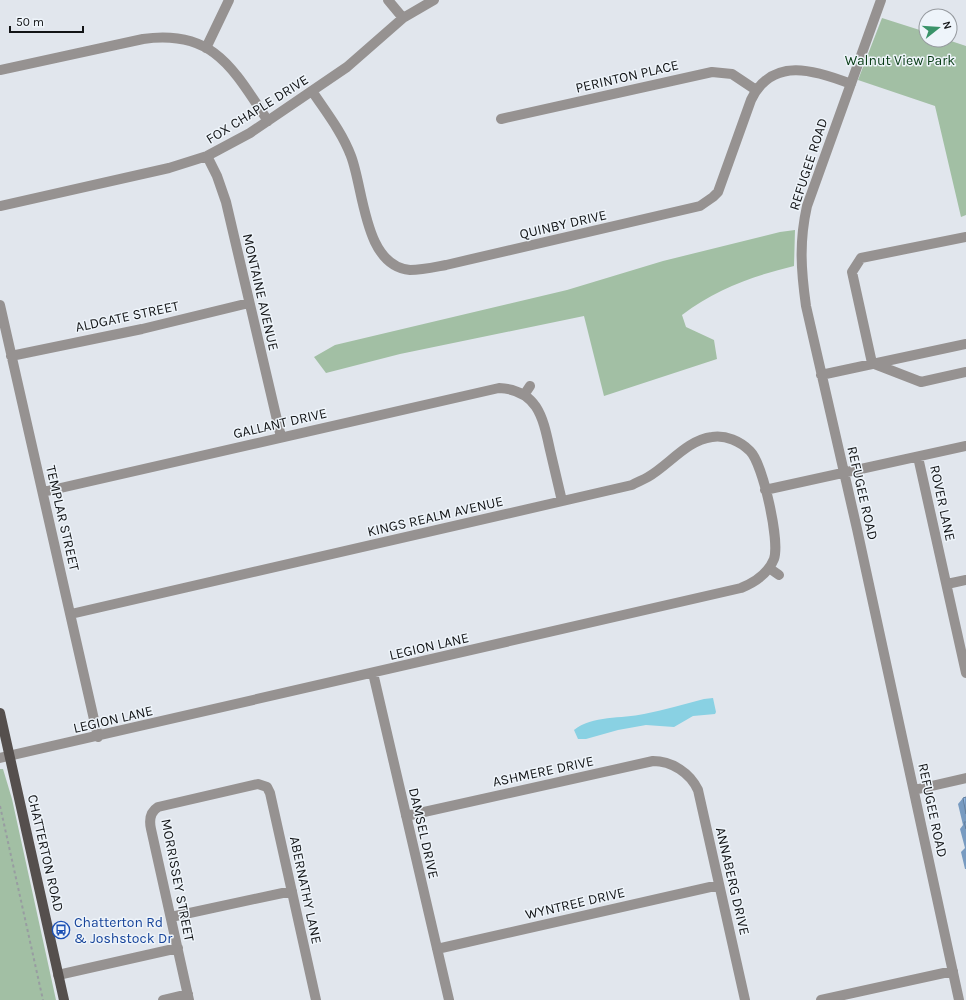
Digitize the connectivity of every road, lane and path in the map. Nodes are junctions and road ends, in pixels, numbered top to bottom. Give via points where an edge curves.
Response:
1 (229, 0) edge
2 (388, 0) edge
3 (434, 0) edge
4 (881, 0) edge
5 (403, 18) junction
6 (206, 48) junction
7 (0, 70) edge
8 (850, 84) junction
9 (756, 90) junction
10 (312, 91) junction
11 (501, 119) dead end
12 (268, 121) junction
13 (207, 156) junction
14 (0, 206) edge
15 (966, 237) edge
16 (249, 303) junction
17 (0, 305) edge
18 (966, 344) edge
19 (11, 356) junction
20 (872, 363) junction
21 (966, 372) edge
22 (821, 375) junction
23 (530, 386) dead end
24 (524, 395) junction
25 (281, 437) junction
26 (966, 446) edge
27 (918, 457) junction
28 (844, 472) junction
29 (765, 490) junction
30 (43, 492) junction
31 (562, 501) junction
32 (769, 568) junction
33 (779, 574) dead end
34 (966, 580) edge
35 (946, 584) junction
36 (71, 614) junction
37 (373, 673) junction
38 (966, 673) edge
39 (0, 713) edge
40 (98, 736) junction
41 (5, 757) edge
42 (684, 772) joint
43 (966, 778) edge
44 (267, 788) joint
45 (914, 790) junction
46 (0, 806) edge
47 (406, 816) junction
48 (719, 884) junction
49 (292, 890) junction
50 (171, 918) junction
51 (178, 948) junction
52 (437, 949) junction
53 (953, 971) junction
54 (58, 975) junction
55 (189, 997) edge
56 (43, 1000) edge
57 (64, 1000) edge
58 (163, 1000) edge
59 (316, 1000) edge
60 (448, 1000) edge
61 (745, 1000) edge
62 (821, 1000) edge
63 (959, 1000) edge

1 - 6 street
2 - 5 street
3 - 5 street, FOX CHAPLE DRIVE
4 - 8 street, REFUGEE ROAD
5 - 10 street, FOX CHAPLE DRIVE via 347,67
6 - 7 street via 184,38 159,37
6 - 12 street via 230,66
8 - 9 street via 812,70 795,70 774,76
8 - 22 street, REFUGEE ROAD via 807,206 802,234 801,272
9 - 10 street, QUINBY DRIVE via 720,188 714,197 700,206 417,270 402,268 389,262 376,246 351,155 334,123
9 - 11 street, PERINTON PLACE via 732,74 712,72
10 - 12 street, FOX CHAPLE DRIVE
12 - 13 street, FOX CHAPLE DRIVE
13 - 14 street, FOX CHAPLE DRIVE via 162,170
13 - 16 street, MONTAINE AVENUE via 226,202
15 - 20 street via 861,258 852,272
16 - 19 street, ALDGATE STREET via 142,329
16 - 25 street, MONTAINE AVENUE
17 - 19 street, TEMPLAR STREET
18 - 20 street
19 - 30 street, TEMPLAR STREET
20 - 21 street via 921,382
20 - 22 street
22 - 28 street, REFUGEE ROAD
23 - 24 street
24 - 25 street, GALLANT DRIVE via 508,389 490,390
24 - 31 street via 536,407 544,423
25 - 30 street, GALLANT DRIVE
26 - 27 street
27 - 28 street
27 - 35 street, ROVER LANE
28 - 29 street
28 - 45 street, REFUGEE ROAD
29 - 31 street, KINGS REALM AVENUE via 761,471 751,452 733,439 711,437 690,445 648,477 632,485
29 - 32 street, LEGION LANE via 776,546
30 - 36 street, TEMPLAR STREET
31 - 36 street, KINGS REALM AVENUE
32 - 33 street
32 - 37 street, LEGION LANE via 762,577 741,588
34 - 35 street
35 - 38 street, ROVER LANE
36 - 40 street, TEMPLAR STREET
37 - 40 street, LEGION LANE
37 - 47 street, DAMSEL DRIVE
39 - 41 main road, CHATTERTON ROAD
40 - 41 street, LEGION LANE
41 - 54 main road, CHATTERTON ROAD
42 - 47 street, ASHMERE DRIVE via 668,763 653,761
42 - 48 street, ANNABERG DRIVE via 698,790
43 - 45 street
44 - 49 street, ABERNATHY LANE via 274,805
44 - 50 street, MORRISSEY STREET via 254,785 154,810 150,822
45 - 53 street, REFUGEE ROAD
46 - 56 path
47 - 52 street, DAMSEL DRIVE
48 - 52 street, WYNTREE DRIVE
48 - 61 street, ANNABERG DRIVE
49 - 50 street
49 - 59 street, ABERNATHY LANE
50 - 51 street, MORRISSEY STREET
51 - 54 street
51 - 55 street, MORRISSEY STREET
52 - 60 street, DAMSEL DRIVE
53 - 62 street
53 - 63 street, REFUGEE ROAD
54 - 57 main road, CHATTERTON ROAD
55 - 58 street

